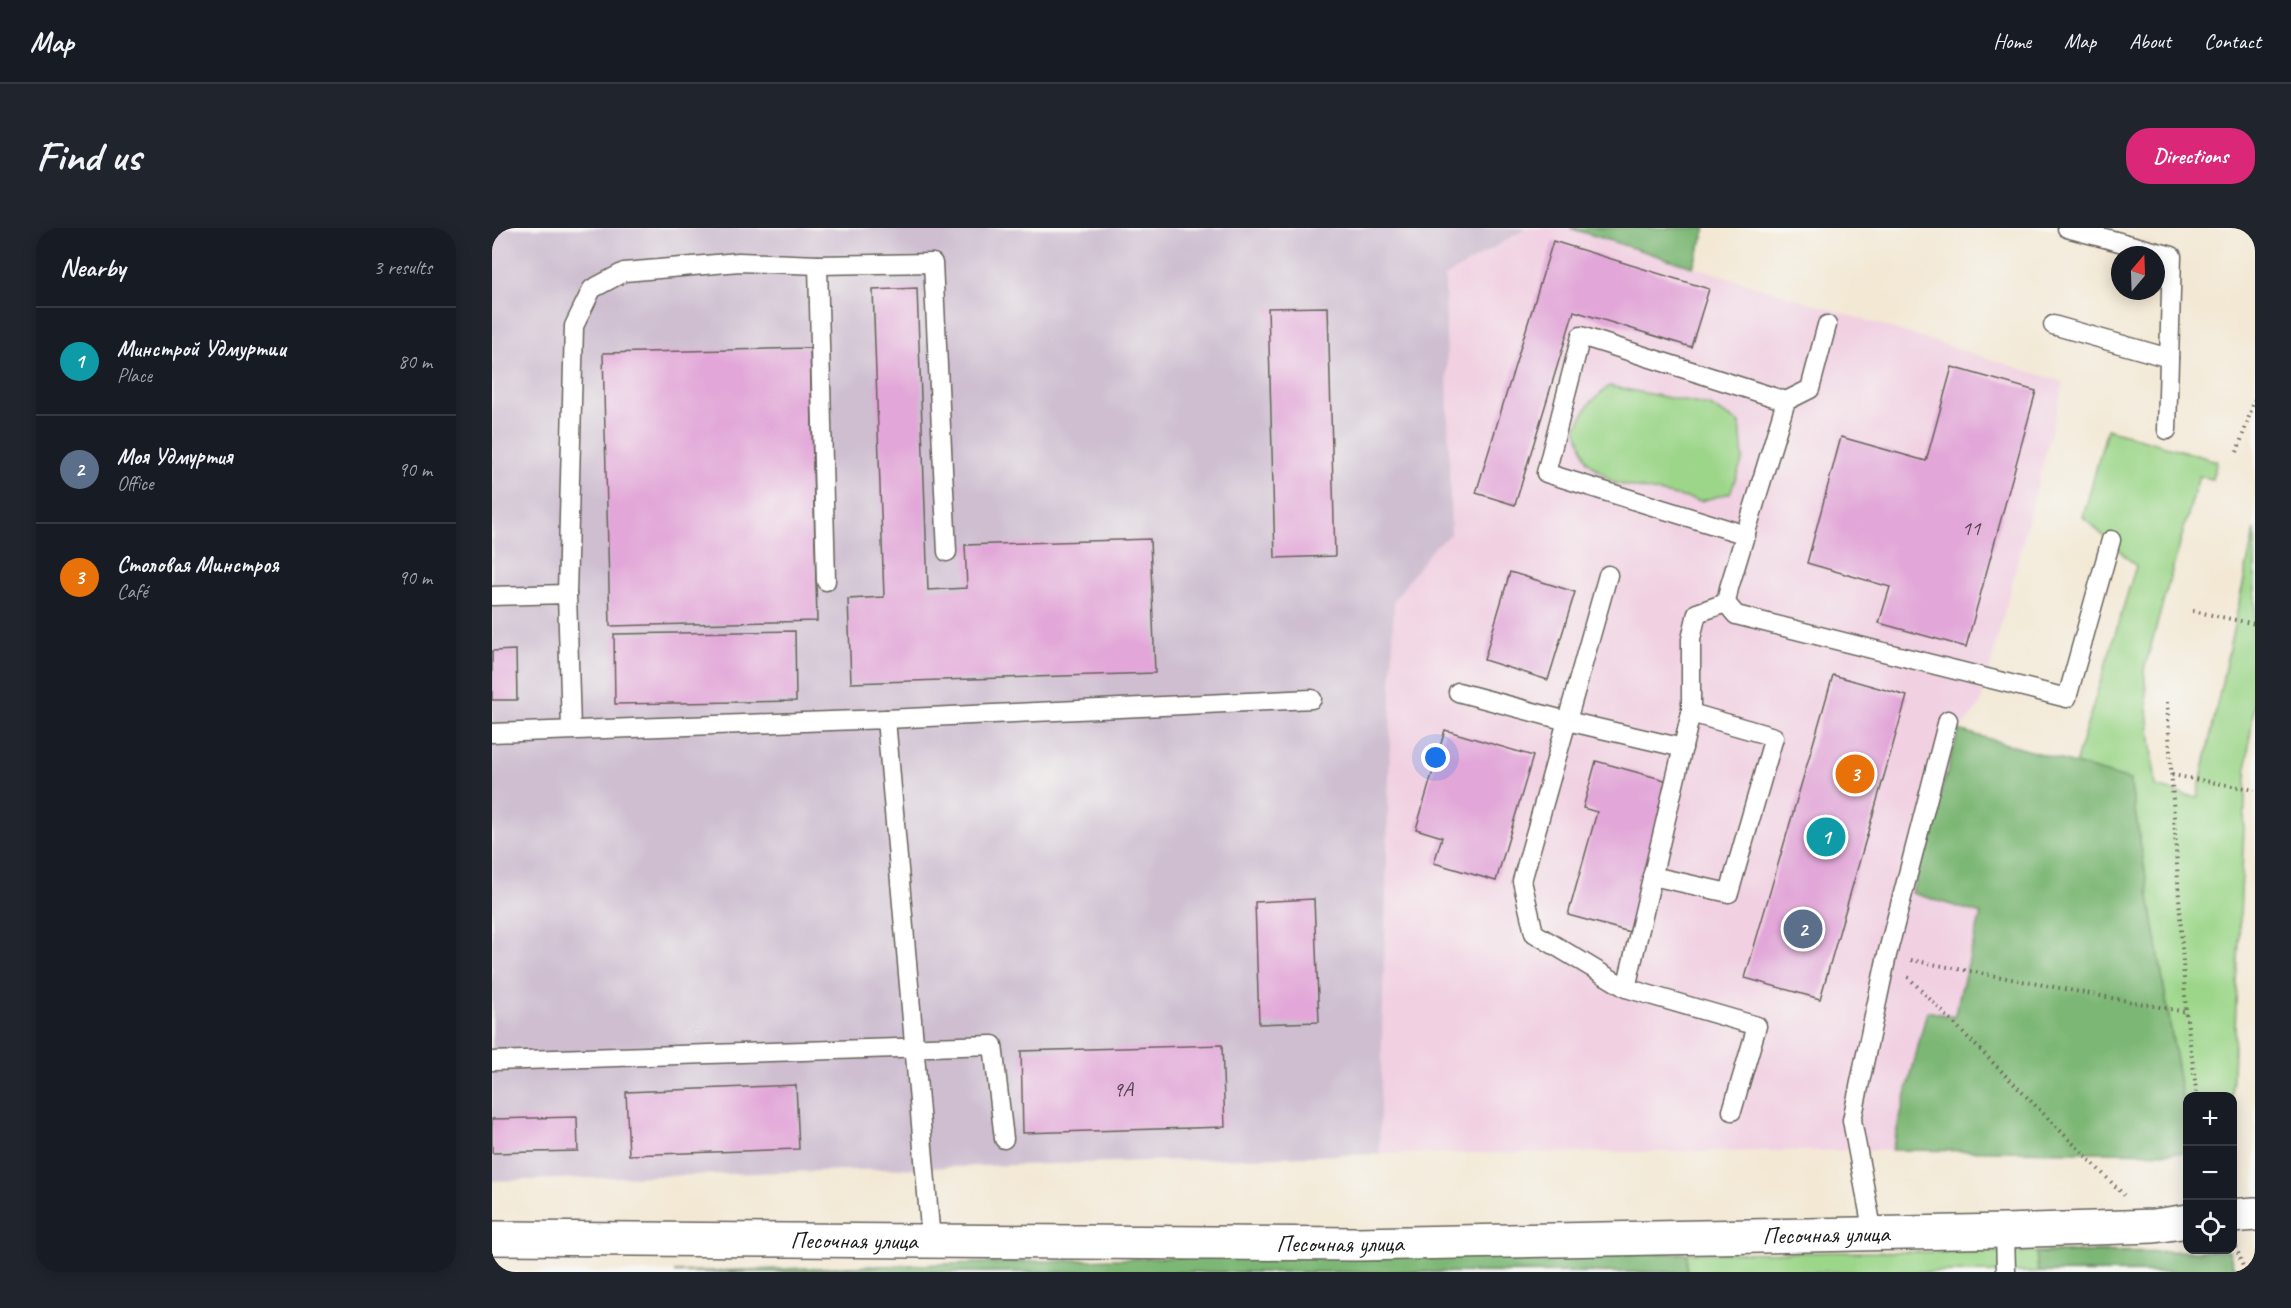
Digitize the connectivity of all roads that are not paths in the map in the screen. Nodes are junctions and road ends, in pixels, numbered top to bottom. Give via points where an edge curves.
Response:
1 (2067, 228) edge
2 (818, 265) junction
3 (1827, 325) dead end
4 (2053, 325) dead end
5 (2169, 358) junction
6 (1786, 401) junction
7 (2167, 430) dead end
8 (1746, 535) junction
9 (2111, 540) dead end
10 (947, 552) dead end
11 (1608, 575) dead end
12 (826, 581) dead end
13 (567, 594) junction
14 (492, 596) edge
15 (1726, 603) junction
16 (1458, 692) dead end
17 (1312, 699) dead end
18 (1691, 713) junction
19 (886, 718) junction
20 (1948, 720) dead end
21 (1567, 721) junction
22 (571, 729) junction
23 (492, 733) edge
24 (1683, 748) junction
25 (1652, 876) junction
26 (1626, 988) junction
27 (914, 1048) junction
28 (492, 1061) edge
29 (1732, 1111) dead end
30 (1004, 1139) dead end
31 (2255, 1214) edge
32 (2237, 1216) edge
33 (2183, 1222) edge
34 (2005, 1231) junction
35 (1873, 1233) junction
36 (492, 1238) edge
37 (931, 1240) junction
38 (2006, 1272) edge

1 - 5 lane via 2172,256
2 - 10 lane via 933,263
2 - 12 lane
2 - 13 lane via 739,262 624,272 592,289 574,326
3 - 6 lane via 1810,388
4 - 5 lane
5 - 7 lane
6 - 8 lane
6 - 8 lane via 1581,336 1546,473
8 - 15 lane
9 - 15 lane via 2067,698 1736,615
11 - 21 lane
13 - 14 lane
13 - 22 lane
15 - 18 lane via 1697,613 1691,639
16 - 21 lane
17 - 19 lane
18 - 24 lane
18 - 25 lane via 1774,737 1729,893
19 - 22 lane
19 - 27 lane
20 - 35 lane via 1887,955 1852,1120
21 - 24 lane
21 - 26 lane via 1522,880 1534,933
22 - 23 lane
24 - 25 lane
25 - 26 lane
26 - 29 lane via 1758,1026
27 - 28 lane
27 - 30 lane via 993,1045
27 - 37 lane
31 - 32 street
33 - 34 street, Песочная улица
34 - 35 street, Песочная улица
34 - 38 lane
35 - 37 street, Песочная улица via 1357,1244
36 - 37 street, Песочная улица

